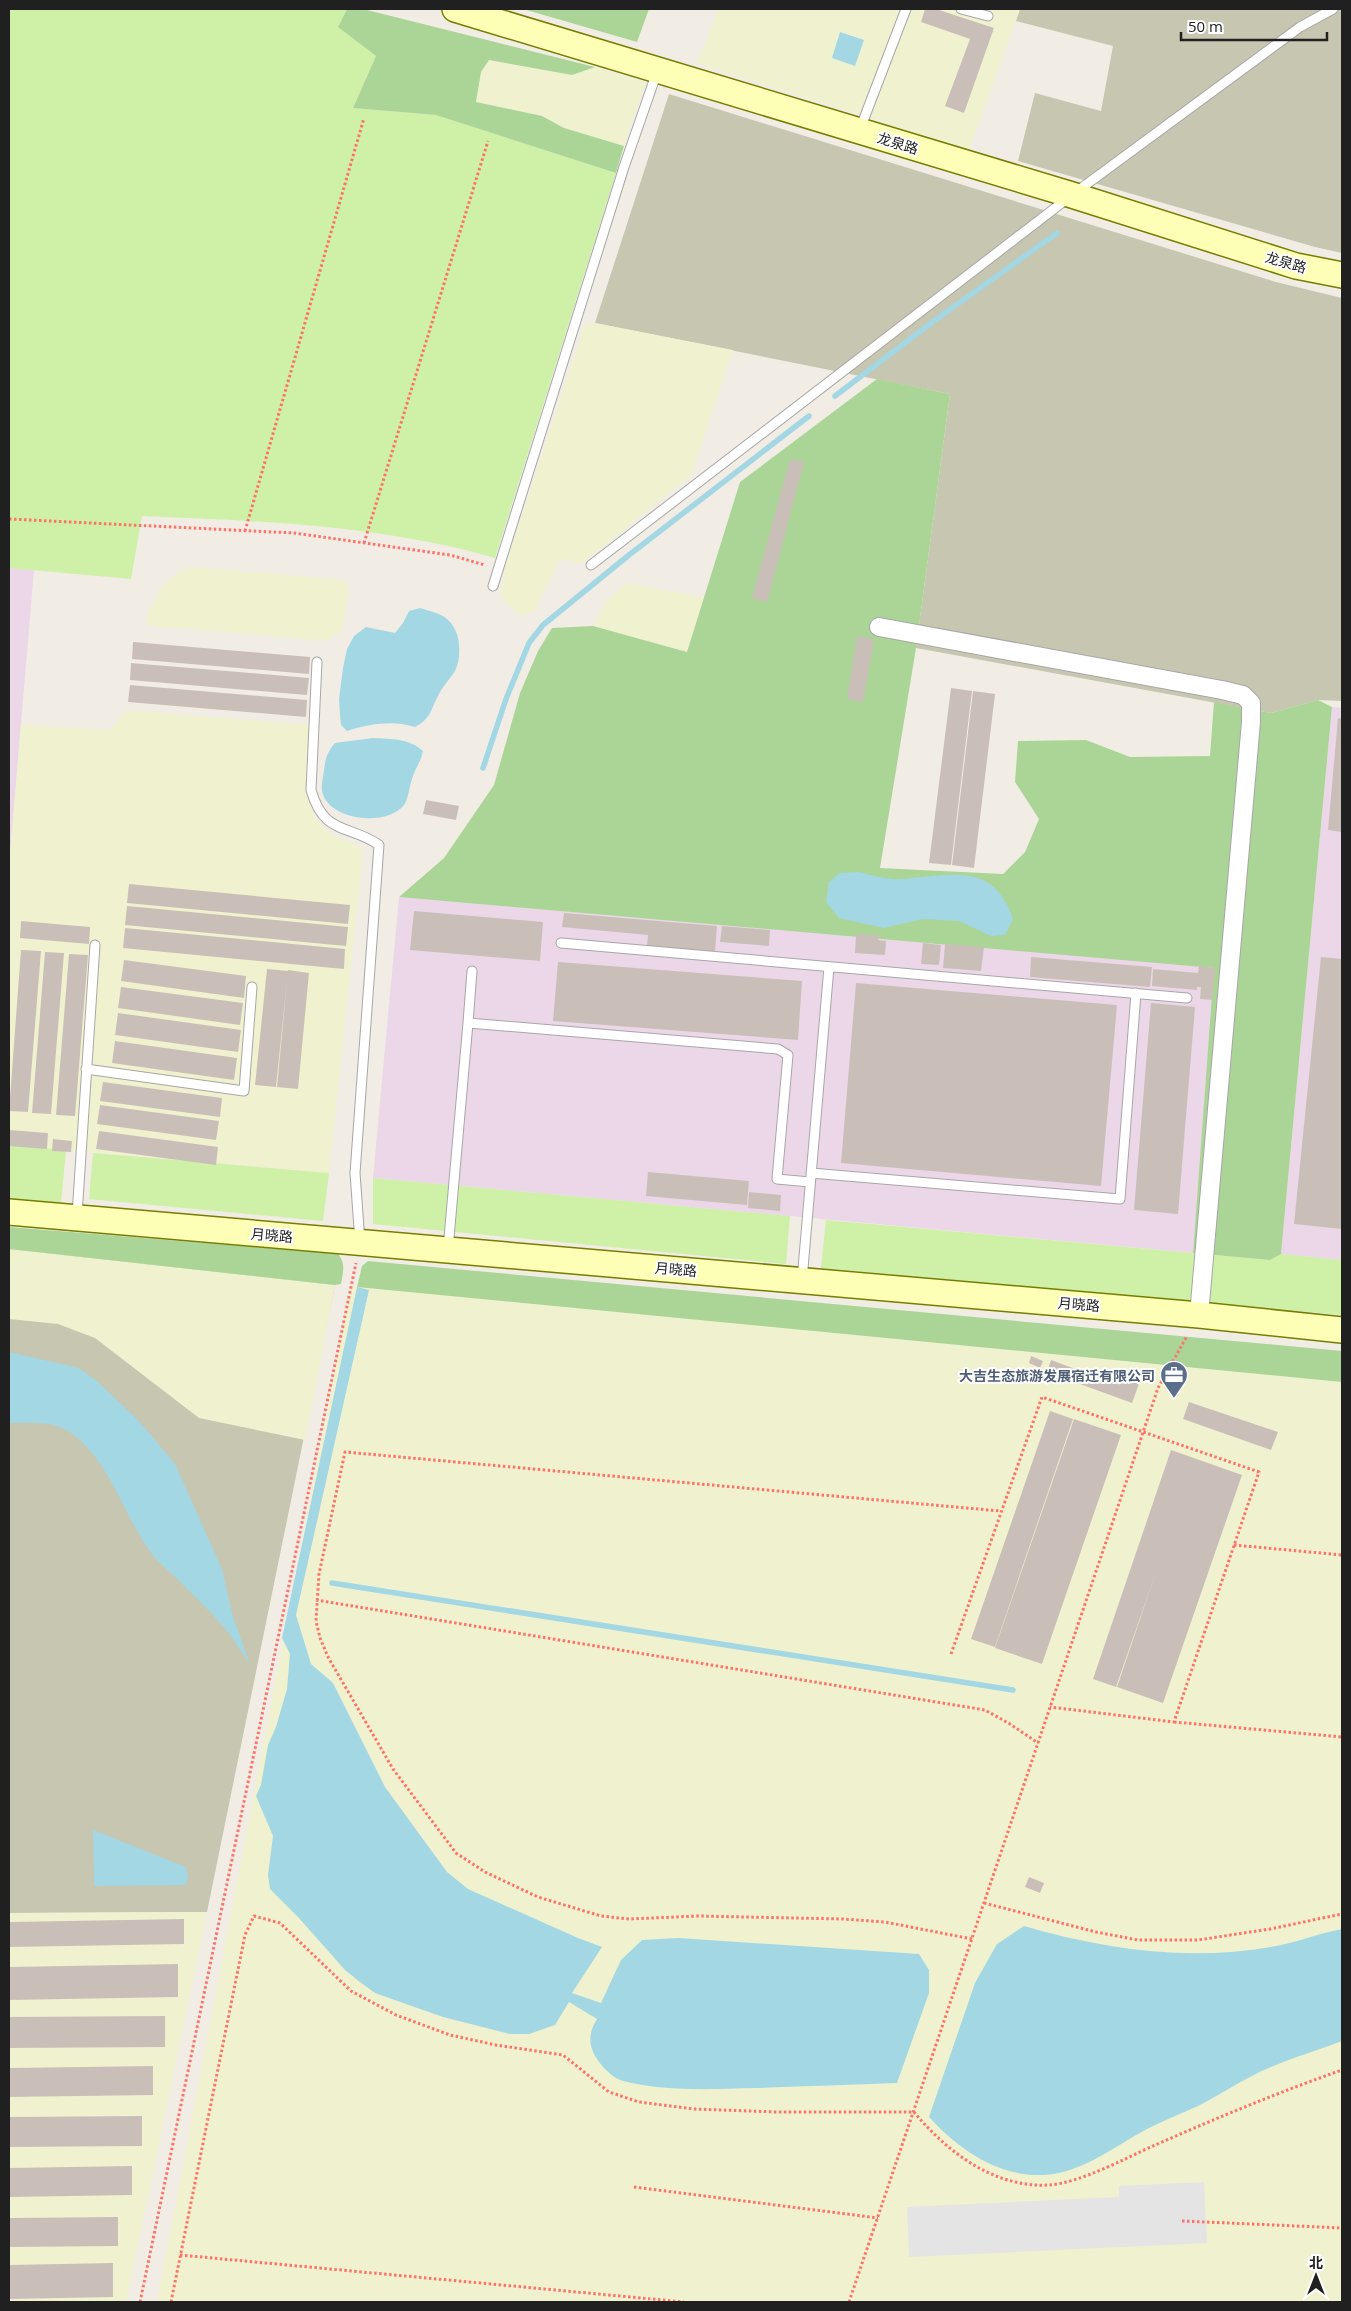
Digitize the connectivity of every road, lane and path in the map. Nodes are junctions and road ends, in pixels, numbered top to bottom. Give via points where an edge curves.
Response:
1 (455, 9) edge
2 (906, 9) edge
3 (961, 9) edge
4 (1333, 9) edge
5 (988, 16) dead end
6 (658, 71) junction
7 (364, 118) dead end
8 (859, 132) junction
9 (488, 141) dead end
10 (1072, 196) junction
11 (1342, 275) edge
12 (9, 519) edge
13 (245, 530) junction
14 (364, 543) junction
15 (591, 565) dead end
16 (497, 570) junction
17 (493, 586) dead end
18 (879, 627) dead end
19 (316, 662) dead end
20 (561, 943) dead end
21 (95, 945) dead end
22 (829, 967) junction
23 (472, 971) dead end
24 (252, 988) dead end
25 (1136, 993) junction
26 (1187, 998) dead end
27 (468, 1023) junction
28 (86, 1069) junction
29 (811, 1178) junction
30 (9, 1212) edge
31 (77, 1218) junction
32 (360, 1242) junction
33 (448, 1250) junction
34 (802, 1280) junction
35 (1199, 1315) junction
36 (1342, 1330) edge
37 (1143, 1432) junction
38 (1000, 1511) junction
39 (1234, 1546) junction
40 (1342, 1555) edge
41 (316, 1600) junction
42 (951, 1654) dead end
43 (1050, 1707) junction
44 (1174, 1722) junction
45 (1342, 1736) edge
46 (1038, 1743) junction
47 (984, 1903) junction
48 (1342, 1914) edge
49 (972, 1939) junction
50 (1342, 2070) edge
51 (914, 2112) junction
52 (634, 2187) dead end
53 (878, 2218) junction
54 (1182, 2220) dead end
55 (1342, 2228) edge
56 (180, 2255) junction
57 (140, 2302) edge
58 (171, 2302) edge
59 (684, 2302) edge
60 (849, 2302) edge

1 - 6 street, 龙泉路
2 - 8 lane
3 - 5 lane
4 - 10 lane via 1300,27
6 - 8 street, 龙泉路
6 - 16 lane via 624,166
7 - 13 path
8 - 10 street, 龙泉路
9 - 14 path
10 - 11 street, 龙泉路 via 1296,266
10 - 15 lane
12 - 13 path
13 - 14 path
14 - 16 path via 450,555
16 - 17 lane
18 - 35 street via 1222,690 1243,695 1250,704
19 - 32 lane via 311,790 314,801 322,814 338,828 370,839 379,846 355,1173
20 - 22 lane
21 - 28 lane
22 - 25 lane
22 - 29 lane
23 - 27 lane
24 - 28 lane via 244,1090
25 - 26 lane
25 - 29 lane via 1120,1199
27 - 29 lane via 778,1049 788,1055 778,1179
27 - 33 lane
28 - 31 lane
29 - 34 lane
30 - 31 street, 月晓路
31 - 32 street, 月晓路
32 - 33 street, 月晓路
32 - 57 path
33 - 34 street, 月晓路
34 - 35 street, 月晓路
35 - 36 street, 月晓路
35 - 37 path via 1158,1388
37 - 38 path via 1042,1397
37 - 39 path via 1259,1472
37 - 43 path
38 - 41 path via 345,1452
38 - 42 path
39 - 40 path
39 - 44 path
41 - 46 path via 985,1710
41 - 49 path via 316,1621 328,1657 393,1769 456,1853 484,1872 538,1897 600,1916 629,1919 698,1916 844,1919 885,1922
43 - 44 path
43 - 46 path
44 - 45 path
46 - 47 path
47 - 48 path via 1138,1940 1198,1940
47 - 49 path
49 - 51 path
50 - 51 path via 1271,2095 1084,2176 1050,2185 1018,2183 990,2173 959,2156 933,2135
51 - 53 path
51 - 56 path via 694,2109 639,2102 609,2092 564,2055 450,2035 396,2015 351,1991 280,1924 254,1916 245,1936
52 - 53 path
53 - 60 path
54 - 55 path
56 - 58 path
56 - 59 path

